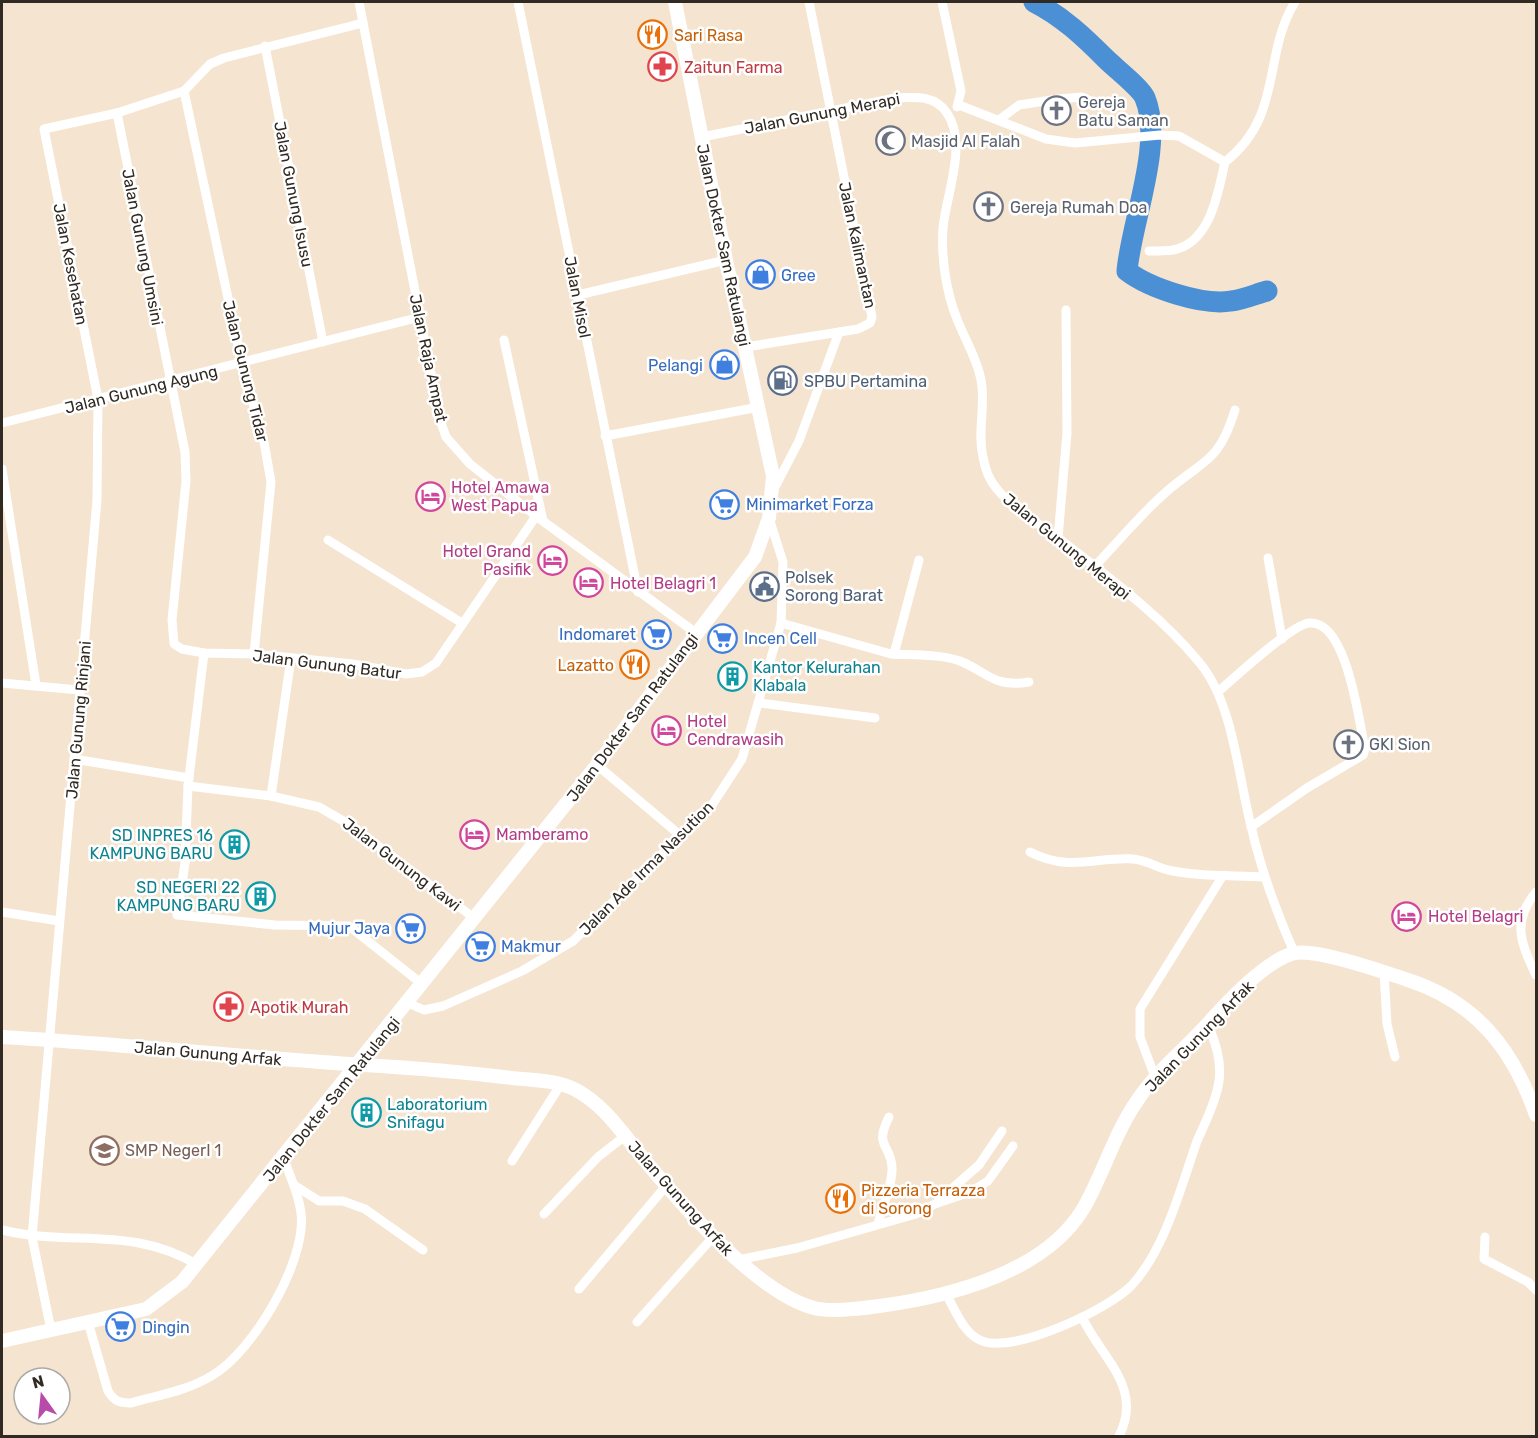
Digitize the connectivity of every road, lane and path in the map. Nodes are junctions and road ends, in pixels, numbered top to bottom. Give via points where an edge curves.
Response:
1 (359, 2) edge
2 (518, 2) edge
3 (675, 2) edge
4 (809, 2) edge
5 (942, 2) edge
6 (1295, 2) edge
7 (363, 23) junction
8 (265, 46) junction
9 (183, 91) junction
10 (959, 105) junction
11 (1099, 105) dead end
12 (830, 111) junction
13 (117, 113) junction
14 (948, 114) junction
15 (1000, 119) junction
16 (702, 137) junction
17 (1225, 162) junction
18 (1149, 251) dead end
19 (726, 260) junction
20 (578, 295) junction
21 (1066, 310) dead end
22 (420, 318) junction
23 (840, 332) junction
24 (504, 340) dead end
25 (323, 342) junction
26 (746, 346) junction
27 (242, 364) junction
28 (168, 381) junction
29 (98, 399) junction
30 (759, 407) junction
31 (1235, 410) dead end
32 (2, 423) edge
33 (605, 436) junction
34 (2, 470) edge
35 (773, 491) junction
36 (769, 518) junction
37 (539, 519) junction
38 (1058, 538) junction
39 (328, 540) dead end
40 (1268, 558) dead end
41 (919, 560) dead end
42 (1094, 567) junction
43 (638, 592) junction
44 (462, 623) junction
45 (782, 623) junction
46 (696, 633) junction
47 (1282, 639) junction
48 (182, 649) joint
49 (204, 653) junction
50 (254, 654) junction
51 (894, 654) junction
52 (291, 658) junction
53 (1029, 682) dead end
54 (2, 683) edge
55 (36, 685) junction
56 (79, 690) junction
57 (1218, 692) junction
58 (760, 703) junction
59 (875, 718) dead end
60 (74, 759) junction
61 (597, 765) junction
62 (188, 782) junction
63 (272, 796) junction
64 (1251, 827) junction
65 (681, 836) junction
66 (1030, 852) dead end
67 (1222, 877) junction
68 (1264, 877) junction
69 (1536, 892) edge
70 (2, 912) edge
71 (474, 918) junction
72 (58, 921) junction
73 (1293, 952) junction
74 (1384, 972) junction
75 (1536, 975) edge
76 (422, 984) junction
77 (408, 1003) junction
78 (1208, 1024) junction
79 (2, 1037) edge
80 (48, 1040) junction
81 (1395, 1057) dead end
82 (358, 1065) junction
83 (1155, 1077) junction
84 (561, 1084) junction
85 (1536, 1115) edge
86 (889, 1117) dead end
87 (1002, 1131) dead end
88 (625, 1136) junction
89 (1013, 1146) dead end
90 (283, 1156) junction
91 (512, 1161) dead end
92 (294, 1185) junction
93 (666, 1186) junction
94 (935, 1204) junction
95 (544, 1214) dead end
96 (878, 1224) junction
97 (2, 1230) edge
98 (32, 1237) junction
99 (1485, 1237) dead end
100 (713, 1238) junction
101 (423, 1250) dead end
102 (738, 1260) junction
103 (198, 1264) junction
104 (579, 1288) dead end
105 (1536, 1290) edge
106 (946, 1294) junction
107 (1082, 1317) junction
108 (88, 1322) junction
109 (638, 1322) dead end
110 (51, 1330) junction
111 (2, 1341) edge
112 (1119, 1437) edge

1 - 7 street, Jalan Raja Ampat
2 - 20 street, Jalan Misol
3 - 16 street, Jalan Dokter Sam Ratulangi
4 - 12 street, Jalan Kalimantan
5 - 10 street via 961,91
6 - 17 street via 1284,24 1267,102 1246,143
7 - 8 street
7 - 22 street, Jalan Raja Ampat
8 - 9 street via 210,64
8 - 25 street, Jalan Gunung Isusu
9 - 13 street
9 - 27 street, Jalan Gunung Tidar
10 - 14 street
10 - 15 street
11 - 15 street via 1082,97 1058,99 1019,105
12 - 14 street, Jalan Gunung Merapi via 921,96 936,102
12 - 16 street, Jalan Gunung Merapi
12 - 23 street, Jalan Kalimantan via 873,309 870,324
13 - 28 street, Jalan Gunung Umsini
13 - 29 street, Jalan Kesehatan via 44,129
14 - 38 street, Jalan Gunung Merapi via 956,156 943,228 943,255 956,317 983,388 985,468 999,491
15 - 17 street via 1028,134 1075,143 1179,136
16 - 19 street, Jalan Dokter Sam Ratulangi
17 - 18 street via 1208,221 1196,236 1173,250
19 - 20 street
19 - 26 street, Jalan Dokter Sam Ratulangi
20 - 33 street, Jalan Misol
21 - 38 street via 1066,442
22 - 25 street, Jalan Gunung Agung
22 - 37 street, Jalan Raja Ampat via 446,437 470,464
23 - 26 street
23 - 35 street via 799,441
24 - 37 street
25 - 27 street, Jalan Gunung Agung
26 - 30 street, Jalan Dokter Sam Ratulangi
27 - 28 street, Jalan Gunung Agung
27 - 50 street, Jalan Gunung Tidar via 271,482
28 - 29 street, Jalan Gunung Agung
28 - 48 street, Jalan Gunung Umsini via 185,452 186,481 172,634 174,644
29 - 32 street, Jalan Gunung Agung
29 - 56 street, Jalan Gunung Rinjani via 98,500
30 - 33 street
30 - 35 street, Jalan Dokter Sam Ratulangi via 770,453
31 - 42 street via 1220,448 1202,467 1166,492
33 - 43 street, Jalan Misol
34 - 55 street
35 - 36 street, Jalan Dokter Sam Ratulangi
36 - 45 street, Jalan Ade Irma Nasution via 783,562
36 - 46 street, Jalan Dokter Sam Ratulangi via 755,557
37 - 43 street, Jalan Raja Ampat
37 - 44 street, Jalan Gunung Batur
38 - 42 street, Jalan Gunung Merapi
39 - 44 street
40 - 47 street
41 - 51 street
42 - 57 street, Jalan Gunung Merapi via 1184,645
43 - 46 street, Jalan Raja Ampat
44 - 52 street, Jalan Gunung Batur via 436,663 422,672 406,674
45 - 51 street
45 - 58 street, Jalan Ade Irma Nasution
46 - 61 street, Jalan Dokter Sam Ratulangi
47 - 57 street
47 - 64 street via 1309,622 1330,633 1347,665 1365,749 1356,761 1307,788
48 - 49 street, Jalan Gunung Batur
49 - 50 street, Jalan Gunung Batur
49 - 62 street
50 - 52 street, Jalan Gunung Batur
51 - 53 street via 957,660 1006,684
52 - 63 street
54 - 55 street
55 - 56 street
56 - 60 street, Jalan Gunung Rinjani
57 - 64 street, Jalan Gunung Merapi
58 - 59 street
58 - 65 street, Jalan Ade Irma Nasution via 742,759 712,805
60 - 62 street, Jalan Gunung Kawi
60 - 72 street, Jalan Gunung Rinjani
61 - 65 street
61 - 71 street, Jalan Dokter Sam Ratulangi
62 - 63 street, Jalan Gunung Kawi
62 - 76 street via 185,863 177,915 275,925 349,926
63 - 71 street, Jalan Gunung Kawi via 319,807 338,817 401,860
64 - 68 street, Jalan Gunung Merapi
65 - 77 street, Jalan Ade Irma Nasution via 573,941 548,957 437,1008 424,1010
66 - 67 street via 1062,863 1136,859 1168,870
67 - 68 street
67 - 83 street via 1140,1009 1140,1037
68 - 73 street, Jalan Gunung Merapi
69 - 75 street via 1522,913 1520,933
70 - 72 street
71 - 76 street, Jalan Dokter Sam Ratulangi
72 - 80 street, Jalan Gunung Rinjani
73 - 74 street via 1335,958
73 - 78 street, Jalan Gunung Arfak via 1249,983
74 - 81 street via 1387,1024
74 - 85 street via 1450,997 1497,1037 1513,1060
76 - 77 street, Jalan Dokter Sam Ratulangi
77 - 82 street, Jalan Dokter Sam Ratulangi
78 - 83 street, Jalan Gunung Arfak
78 - 107 street via 1216,1043 1219,1083 1177,1201 1152,1256 1131,1286
79 - 80 street, Jalan Gunung Arfak
80 - 82 street, Jalan Gunung Arfak
80 - 98 street, Jalan Gunung Rinjani
82 - 84 street, Jalan Gunung Arfak
82 - 90 street, Jalan Dokter Sam Ratulangi
83 - 106 street, Jalan Gunung Arfak via 1135,1103 1081,1214 1067,1230 1018,1268
84 - 88 street, Jalan Gunung Arfak via 594,1102
84 - 91 street
86 - 96 street via 882,1144 892,1169
87 - 94 street via 979,1165
88 - 93 street, Jalan Gunung Arfak
88 - 95 street via 598,1157
89 - 94 street via 988,1181
90 - 92 street
90 - 103 street, Jalan Dokter Sam Ratulangi
92 - 101 street via 319,1200 365,1209
92 - 108 street via 302,1235 294,1263 248,1341 215,1374 169,1394 121,1403 108,1391
93 - 100 street, Jalan Gunung Arfak
93 - 104 street
94 - 96 street via 916,1214
96 - 102 street via 797,1248
97 - 98 street
98 - 103 street via 127,1239 179,1253
98 - 110 street, Jalan Gunung Rinjani
99 - 105 street via 1484,1259
100 - 102 street, Jalan Gunung Arfak
100 - 109 street
102 - 106 street, Jalan Gunung Arfak via 760,1278 813,1308 901,1303
103 - 108 street, Jalan Dokter Sam Ratulangi via 168,1295 146,1308
106 - 107 street via 967,1331 985,1342 1023,1339
107 - 112 street via 1126,1393 1129,1405
108 - 110 street, Jalan Dokter Sam Ratulangi
110 - 111 street, Jalan Dokter Sam Ratulangi

